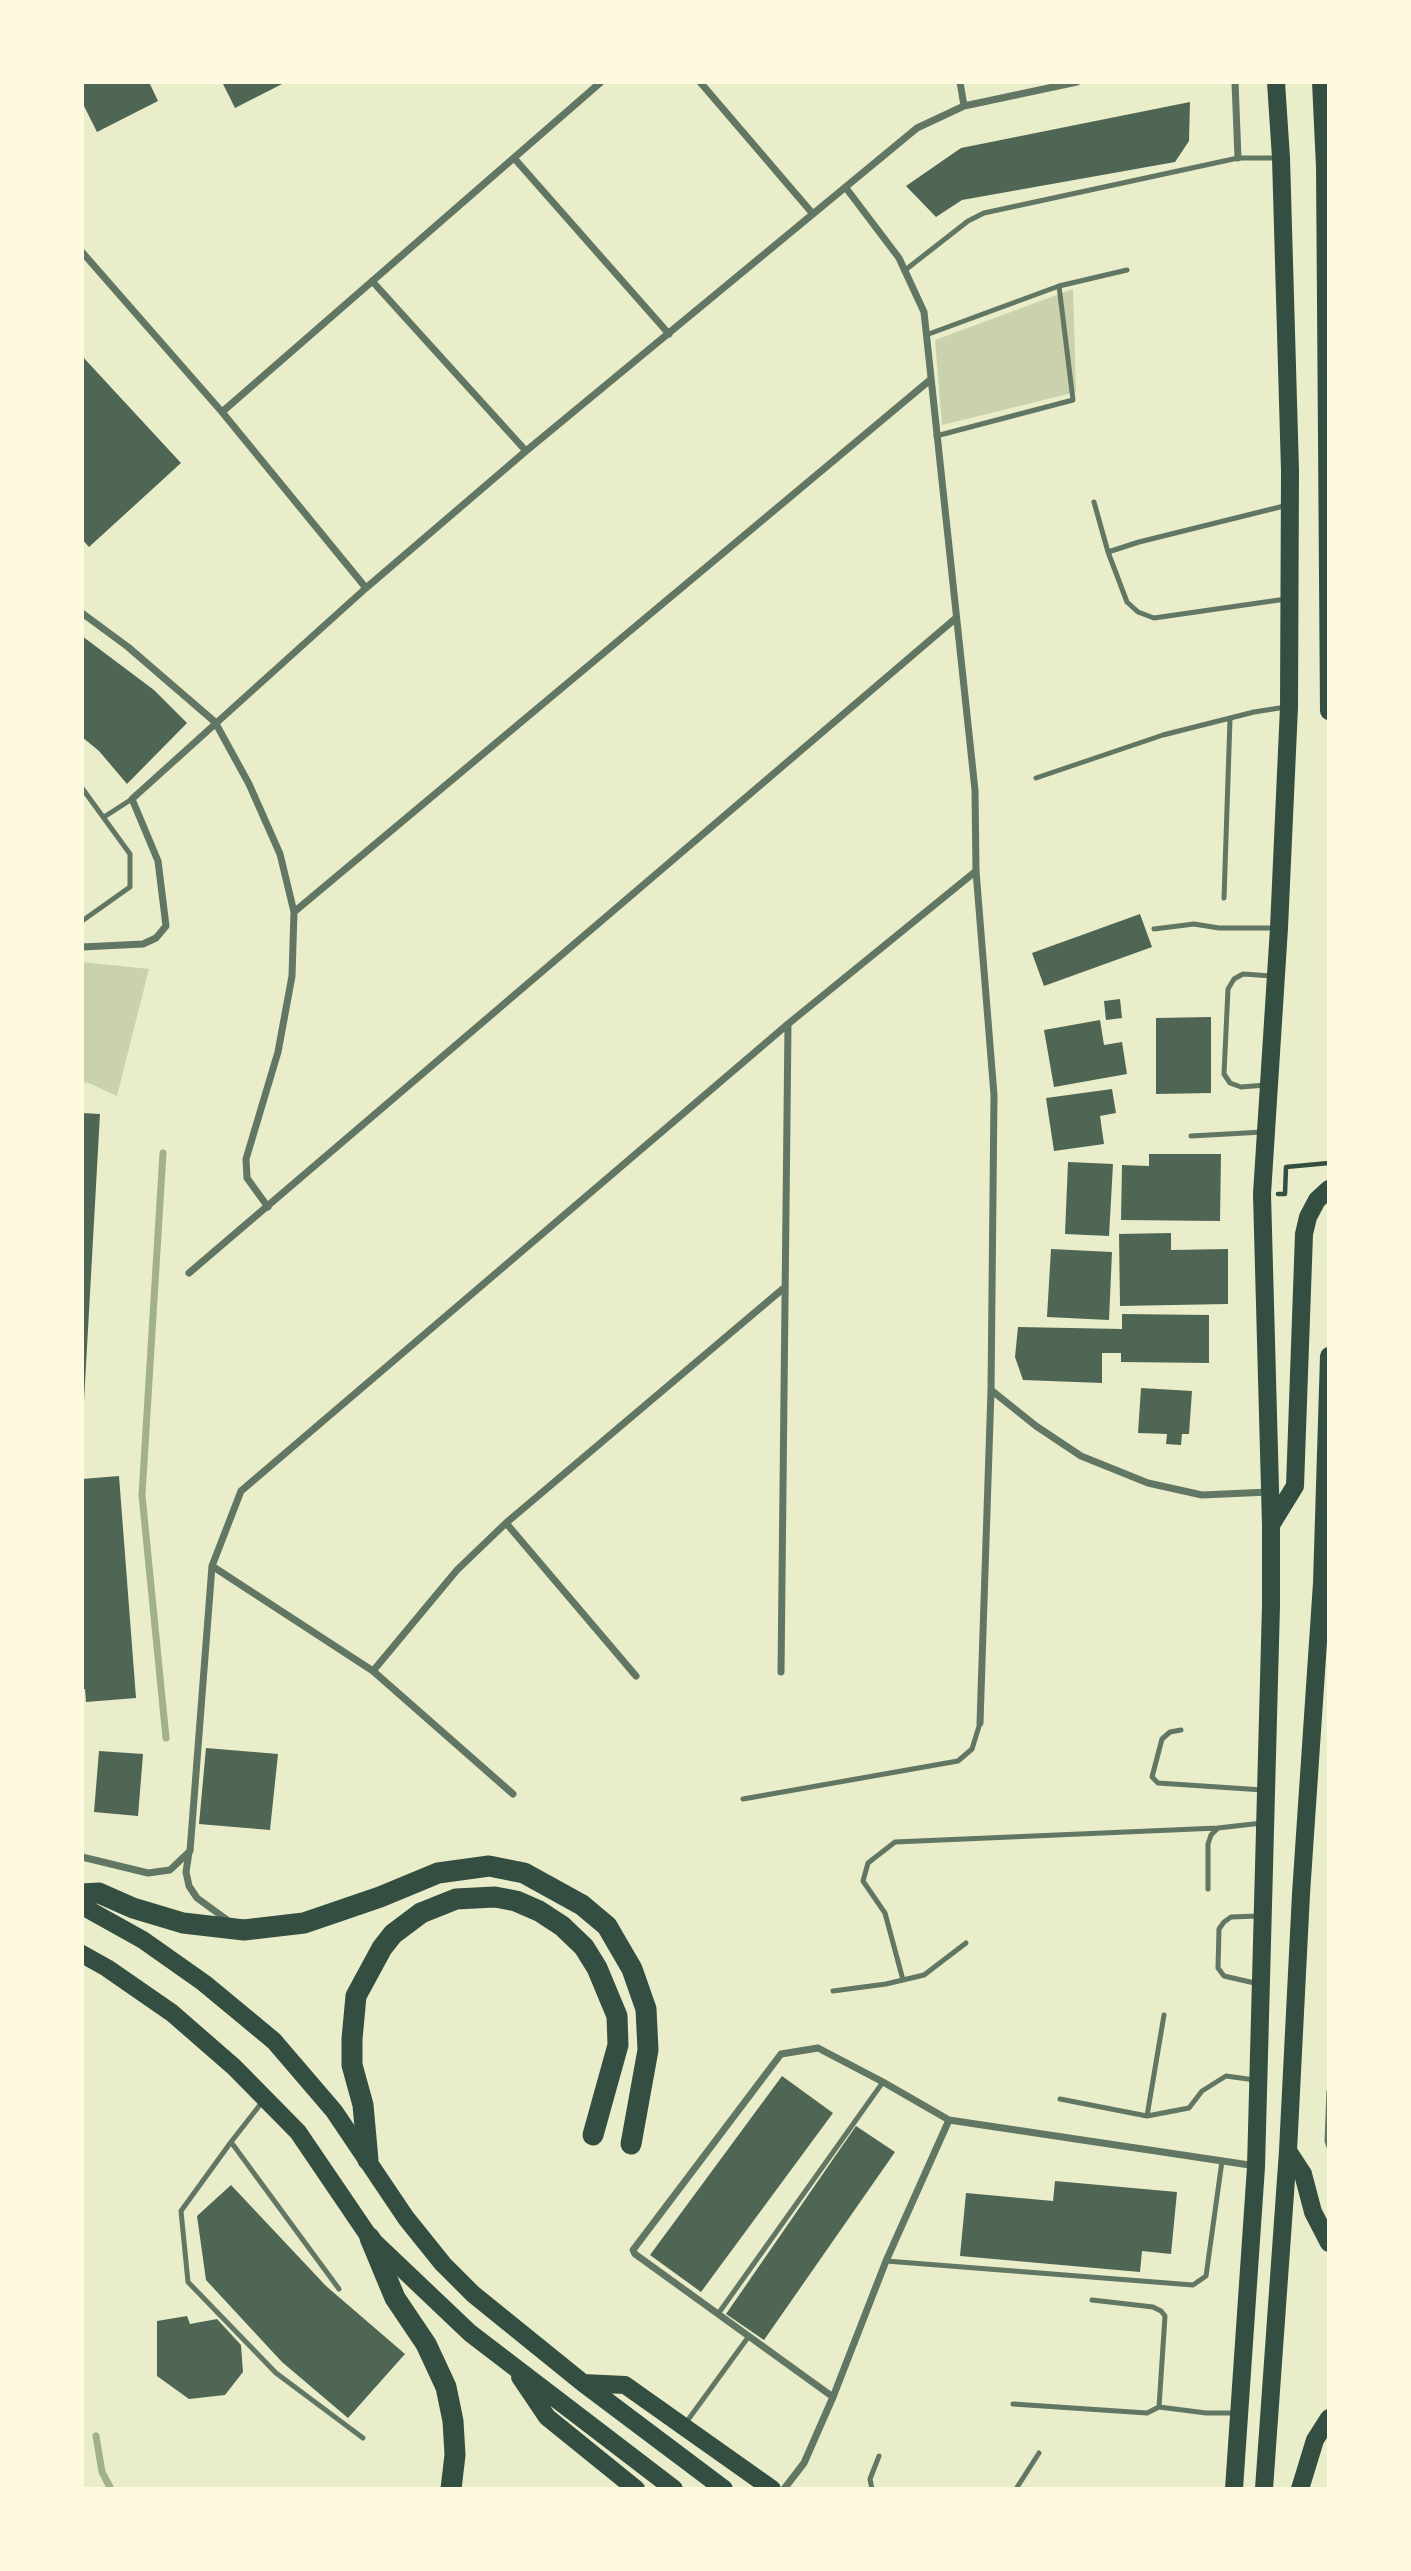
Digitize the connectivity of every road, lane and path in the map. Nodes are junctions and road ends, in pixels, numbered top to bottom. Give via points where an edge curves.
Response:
1 (601, 82) edge
2 (700, 82) edge
3 (960, 82) edge
4 (1077, 82) edge
5 (1234, 82) edge
6 (1276, 82) edge
7 (1321, 82) edge
8 (964, 106) junction
9 (514, 158) junction
10 (1238, 158) junction
11 (1281, 158) junction
12 (1327, 174) edge
13 (846, 188) junction
14 (813, 214) junction
15 (82, 252) edge
16 (1127, 270) dead end
17 (905, 271) junction
18 (372, 281) junction
19 (1059, 286) junction
20 (669, 334) junction
21 (926, 335) junction
22 (930, 380) junction
23 (222, 412) junction
24 (936, 436) junction
25 (526, 451) junction
26 (1328, 471) edge
27 (1094, 502) dead end
28 (1290, 505) junction
29 (1108, 552) junction
30 (366, 587) junction
31 (1290, 598) junction
32 (82, 613) edge
33 (956, 618) junction
34 (1289, 707) junction
35 (1329, 711) edge
36 (1230, 719) junction
37 (215, 723) junction
38 (1036, 778) dead end
39 (82, 788) edge
40 (132, 799) junction
41 (104, 817) junction
42 (976, 871) junction
43 (1224, 898) dead end
44 (294, 912) junction
45 (82, 920) edge
46 (1279, 928) junction
47 (1154, 929) dead end
48 (82, 947) edge
49 (1276, 976) junction
50 (788, 1024) junction
51 (1269, 1085) junction
52 (1266, 1132) junction
53 (1191, 1136) dead end
54 (1329, 1163) edge
55 (1329, 1189) edge
56 (1262, 1194) junction
57 (268, 1207) junction
58 (189, 1273) dead end
59 (786, 1287) junction
60 (1329, 1356) edge
61 (991, 1390) junction
62 (1270, 1492) junction
63 (506, 1523) junction
64 (1271, 1525) junction
65 (212, 1566) junction
66 (1325, 1582) edge
67 (373, 1671) junction
68 (781, 1672) dead end
69 (636, 1676) dead end
70 (980, 1723) joint
71 (1181, 1730) dead end
72 (1264, 1790) junction
73 (513, 1794) dead end
74 (743, 1799) dead end
75 (1264, 1823) junction
76 (1218, 1828) junction
77 (190, 1852) junction
78 (82, 1857) edge
79 (1208, 1889) dead end
80 (82, 1894) edge
81 (82, 1906) edge
82 (1262, 1916) junction
83 (244, 1930) junction
84 (966, 1943) dead end
85 (82, 1954) edge
86 (903, 1980) junction
87 (1260, 1985) junction
88 (833, 1991) dead end
89 (1164, 2015) dead end
90 (1258, 2080) junction
91 (883, 2082) junction
92 (1329, 2091) edge
93 (265, 2097) junction
94 (1060, 2099) dead end
95 (1147, 2116) junction
96 (949, 2120) junction
97 (593, 2135) dead end
98 (231, 2142) junction
99 (631, 2144) dead end
100 (1329, 2147) edge
101 (1288, 2151) junction
102 (368, 2160) junction
103 (1222, 2161) junction
104 (1256, 2166) junction
105 (370, 2238) junction
106 (1329, 2243) edge
107 (886, 2261) junction
108 (339, 2289) dead end
109 (1092, 2300) dead end
110 (718, 2314) junction
111 (749, 2336) junction
112 (512, 2366) junction
113 (583, 2383) junction
114 (833, 2397) junction
115 (1013, 2403) dead end
116 (1159, 2407) junction
117 (1238, 2414) junction
118 (1329, 2418) edge
119 (684, 2426) junction
120 (363, 2438) dead end
121 (1039, 2453) dead end
122 (879, 2456) dead end
123 (451, 2489) edge
124 (635, 2489) edge
125 (674, 2489) edge
126 (724, 2489) edge
127 (772, 2489) edge
128 (784, 2489) edge
129 (872, 2489) edge
130 (1016, 2489) edge
131 (1234, 2489) edge
132 (1264, 2489) edge
133 (1300, 2489) edge

1 - 9 street
2 - 14 street
3 - 8 street
4 - 8 street
5 - 10 street
6 - 11 main road
7 - 12 main road
8 - 13 street via 917,128
9 - 18 street
9 - 20 street
10 - 11 lane
10 - 17 lane via 984,213
11 - 28 main road
12 - 26 main road
13 - 14 street
13 - 17 street
14 - 20 street
15 - 23 street
16 - 19 lane
17 - 21 street via 924,312
18 - 23 street
18 - 25 street
19 - 21 lane
19 - 24 lane via 1073,400
20 - 25 street
21 - 22 street
22 - 24 street
22 - 44 street
23 - 30 street
24 - 33 street
25 - 30 street
26 - 35 main road
27 - 29 lane
28 - 29 lane
28 - 31 main road
29 - 31 lane via 1127,602 1154,618
30 - 37 street
31 - 34 main road
32 - 37 street
33 - 42 street via 975,790
33 - 57 street
34 - 36 lane
34 - 46 main road
36 - 38 lane via 1163,735
36 - 43 lane
37 - 40 street
37 - 44 street via 280,854
39 - 41 lane
40 - 41 lane
40 - 48 street via 158,861 166,926 143,944
41 - 45 lane via 130,854 130,887
42 - 50 street
42 - 61 street via 994,1095
44 - 57 street via 292,976 278,1052 246,1159 247,1178
46 - 47 lane via 1194,924
46 - 49 main road
49 - 51 main road
49 - 51 lane via 1242,974 1228,989 1224,1074 1230,1083 1241,1087
50 - 59 street
50 - 65 street via 242,1492
51 - 52 main road
52 - 53 lane
52 - 56 main road
54 - 56 path via 1286,1167 1285,1194
55 - 64 main road via 1317,1200 1304,1234 1295,1486
56 - 62 main road
57 - 58 street
59 - 63 street
59 - 68 street
60 - 66 main road
61 - 62 street via 1081,1456 1148,1483 1202,1495
61 - 70 street
62 - 64 main road
63 - 67 street via 457,1570
63 - 69 street
64 - 72 main road
65 - 67 street
65 - 77 street
66 - 101 main road via 1301,1894
67 - 73 street
70 - 74 lane via 972,1749 958,1761
71 - 72 lane via 1162,1739 1154,1781
72 - 75 main road
75 - 76 lane
75 - 82 main road
76 - 79 lane via 1208,1844
76 - 86 lane via 895,1842 868,1863 863,1881 885,1913
77 - 78 street via 170,1870 148,1873
77 - 83 street via 186,1872 197,1898
80 - 83 highway via 99,1893 183,1923
81 - 102 main road via 143,1940 274,2041 334,2111
82 - 87 main road
82 - 87 lane via 1231,1917 1219,1928 1218,1968 1224,1976
83 - 99 highway via 304,1923 462,1868 524,1873 554,1888 607,1926 632,1969 646,2009 648,2050
84 - 86 lane via 924,1975
85 - 93 main road via 172,2013
86 - 88 lane
87 - 90 main road
89 - 95 lane
90 - 95 lane via 1226,2076 1202,2091 1189,2108
90 - 104 main road
91 - 96 street
91 - 110 lane
91 - 110 street via 818,2048 781,2054 635,2245 635,2254
92 - 100 lane
93 - 98 lane
93 - 105 main road via 298,2132
94 - 95 lane
96 - 103 street
96 - 107 street
97 - 102 highway via 618,2045 617,2016 597,1968 584,1947 539,1911 495,1897 456,1899 421,1913 393,1934 356,1996 352,2064 363,2105
98 - 108 lane
98 - 120 lane via 181,2211 188,2282 276,2373
101 - 106 main road via 1303,2174 1313,2212
101 - 132 main road
102 - 113 main road via 443,2264
103 - 104 street
103 - 107 lane via 1206,2276 1193,2286
104 - 117 main road
105 - 112 main road via 470,2333
105 - 123 highway via 396,2298 426,2344 446,2387 455,2455
107 - 114 street
109 - 116 lane via 1153,2307 1165,2316
110 - 111 street
111 - 114 street
111 - 119 lane
112 - 124 main road via 547,2417
112 - 125 main road
113 - 119 main road via 625,2385
113 - 126 main road
114 - 128 street via 804,2463
115 - 116 lane via 1147,2413
116 - 117 lane
117 - 131 main road
118 - 133 main road via 1315,2440
119 - 127 main road
121 - 130 lane
122 - 129 lane via 870,2479

